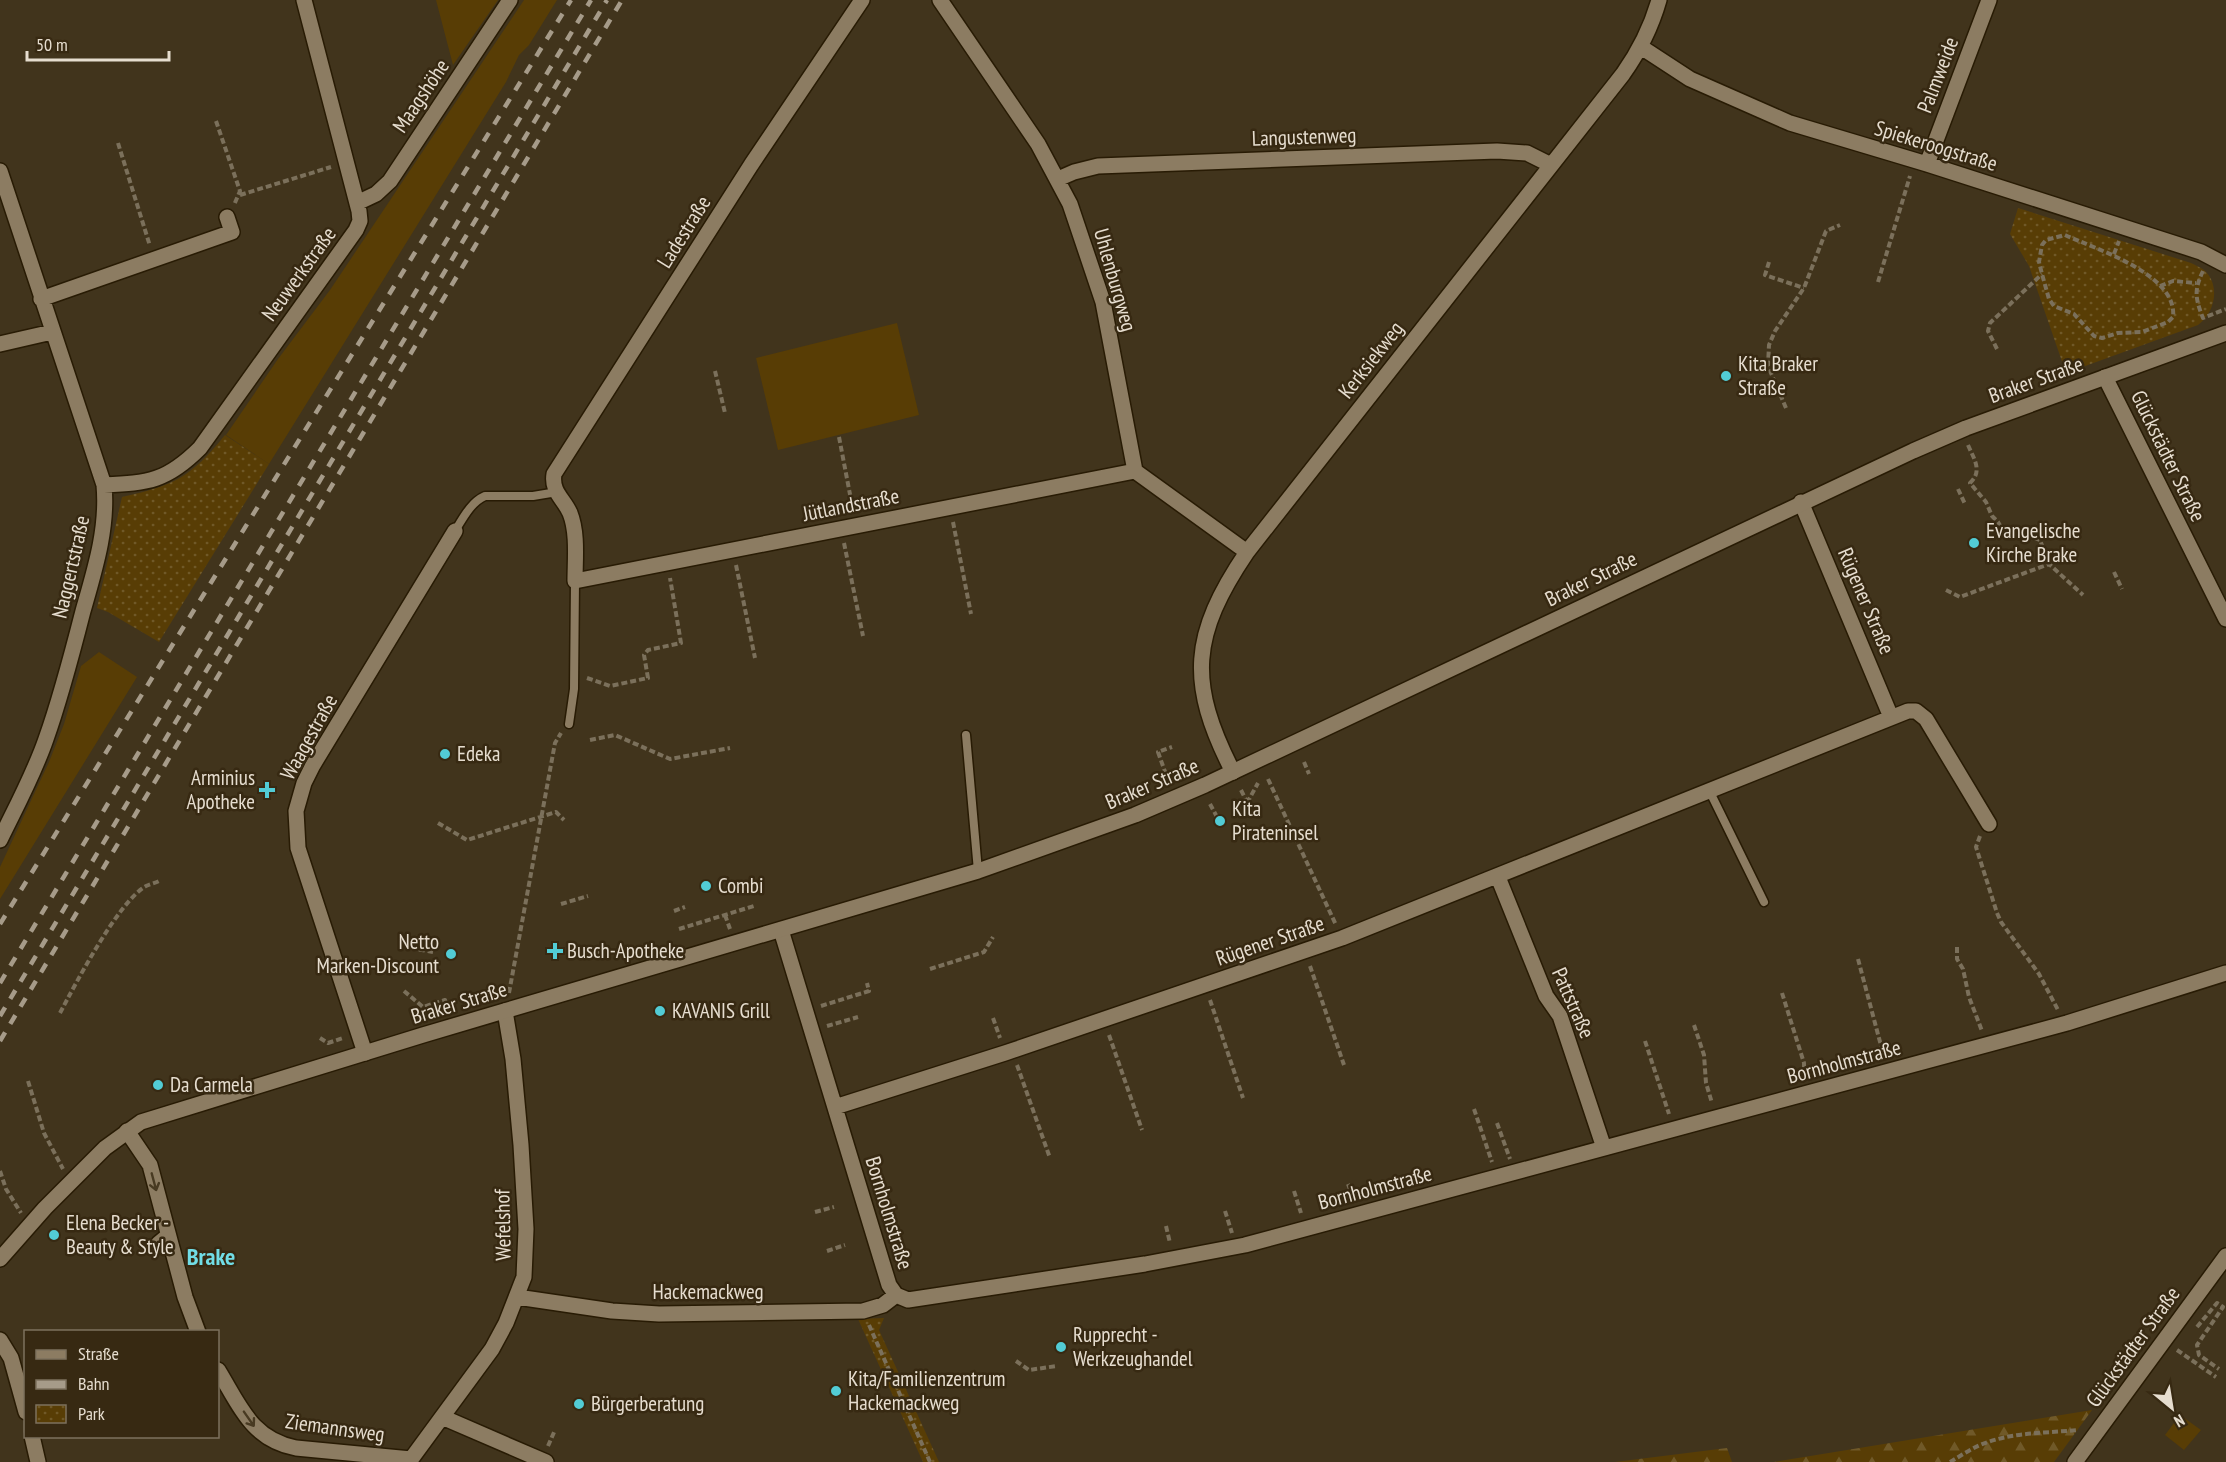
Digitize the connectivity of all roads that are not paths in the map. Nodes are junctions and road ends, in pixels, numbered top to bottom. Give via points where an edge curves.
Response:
1 (304, 0) edge
2 (510, 0) edge
3 (862, 0) edge
4 (940, 0) edge
5 (1659, 0) edge
6 (1989, 0) edge
7 (1641, 47) junction
8 (1921, 162) junction
9 (1551, 165) junction
10 (0, 171) edge
11 (1058, 179) junction
12 (357, 203) junction
13 (227, 217) dead end
14 (2226, 265) edge
15 (41, 299) junction
16 (52, 332) junction
17 (2226, 333) edge
18 (0, 344) edge
19 (2106, 377) junction
20 (1135, 471) junction
21 (104, 485) junction
22 (556, 492) junction
23 (1801, 502) junction
24 (455, 531) joint
25 (1247, 552) junction
26 (575, 581) junction
27 (2226, 619) edge
28 (1891, 717) junction
29 (569, 724) road end
30 (966, 735) dead end
31 (1233, 772) junction
32 (1709, 790) junction
33 (1989, 824) road end
34 (0, 840) edge
35 (978, 871) junction
36 (1498, 877) junction
37 (1764, 902) dead end
38 (781, 930) junction
39 (2226, 972) edge
40 (506, 1011) junction
41 (365, 1053) junction
42 (835, 1107) junction
43 (127, 1131) junction
44 (1604, 1148) junction
45 (2226, 1256) edge
46 (0, 1259) edge
47 (896, 1296) junction
48 (517, 1297) junction
49 (197, 1330) edge
50 (0, 1340) edge
51 (219, 1372) edge
52 (24, 1405) edge
53 (442, 1417) junction
54 (32, 1438) edge
55 (410, 1461) edge
56 (38, 1462) edge
57 (546, 1462) edge
58 (2075, 1462) edge

1 - 12 street, Neuwerkstraße
2 - 12 street, Maagshöhe via 390,181 376,194
3 - 22 street, Ladestraße via 751,165 554,474
4 - 11 street, Uhlenburgweg
5 - 7 street, Kerksiekweg
6 - 8 street, Palmweide
7 - 8 street, Spiekeroogstraße via 1690,79 1790,123
7 - 9 street, Kerksiekweg
8 - 14 street, Spiekeroogstraße via 2211,256
9 - 11 street, Langustenweg via 1527,153 1486,151 1098,166
9 - 25 street, Kerksiekweg
10 - 15 street, Naggertstraße
11 - 20 street, Uhlenburgweg via 1103,302
12 - 21 street, Neuwerkstraße via 360,221 350,240 200,448 177,469 154,480
13 - 15 street via 232,232
15 - 16 street, Naggertstraße
16 - 18 street
16 - 21 street, Naggertstraße
17 - 19 street, Braker Straße
19 - 23 street, Braker Straße via 1961,430
19 - 27 street, Glückstädter Straße
20 - 25 street
20 - 26 street, Jütlandstraße
21 - 34 street, Naggertstraße via 104,527 68,670 34,770
22 - 24 lane via 484,496 470,508
22 - 26 street via 572,521
23 - 28 street, Rügener Straße
23 - 31 street, Braker Straße
24 - 41 street, Waagestraße via 313,765 296,812 298,848
25 - 31 street, Kerksiekweg via 1214,608 1203,643 1201,677 1209,721
26 - 29 lane via 575,674
28 - 32 street, Rügener Straße
28 - 33 street, Rügener Straße via 1908,711 1922,714
30 - 35 lane
31 - 35 street, Braker Straße via 1092,831
32 - 36 street, Rügener Straße
32 - 37 lane
35 - 38 street, Braker Straße
36 - 42 street, Rügener Straße via 1205,986
36 - 44 street, Pattstraße via 1546,996 1560,1016
38 - 40 street, Braker Straße
38 - 42 street, Bornholmstraße
39 - 44 street, Bornholmstraße via 2067,1023
40 - 41 street, Braker Straße
40 - 48 street, Wefelshof via 526,1229 524,1277
41 - 43 street, Braker Straße via 154,1117
42 - 47 street, Bornholmstraße via 889,1285
43 - 46 street, Braker Straße via 70,1182
43 -> 49 street via 150,1165 162,1236
44 - 47 street, Bornholmstraße via 1245,1245 918,1299
45 - 58 street, Glückstädter Straße
47 - 48 street, Hackemackweg via 863,1311 659,1314
48 - 53 street, Wefelshof via 492,1349
50 - 52 street via 10,1358
51 -> 55 street, Ziemannsweg via 252,1424 280,1445
53 - 55 street, Wefelshof
53 - 57 street
54 - 56 street

